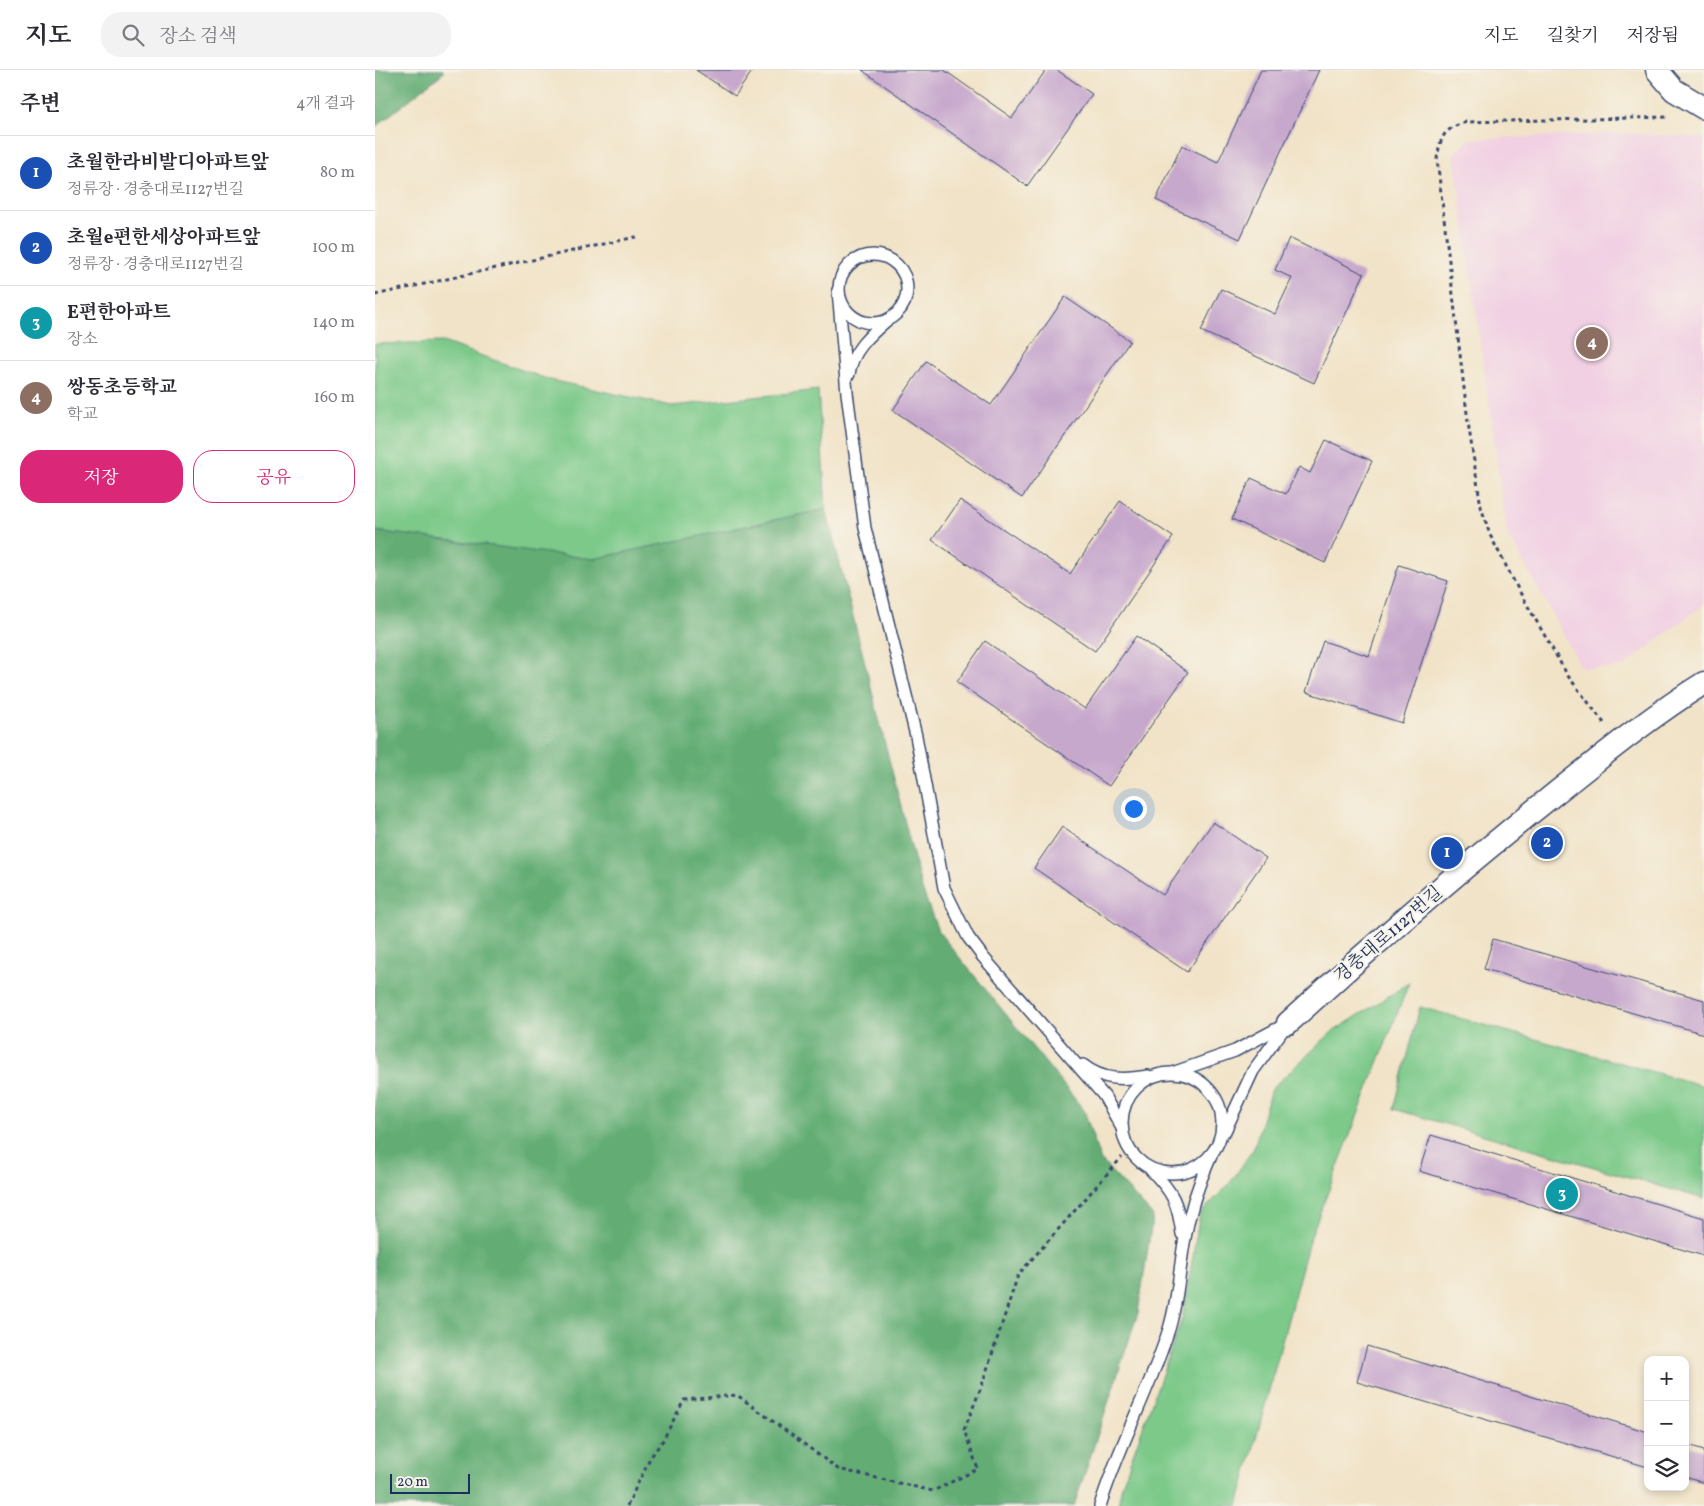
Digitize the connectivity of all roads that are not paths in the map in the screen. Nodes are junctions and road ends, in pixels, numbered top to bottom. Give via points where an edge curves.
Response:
1 (1657, 70) edge
2 (1704, 108) edge
3 (838, 290) junction
4 (886, 320) junction
5 (847, 393) junction
6 (1704, 683) edge
7 (1288, 1022) junction
8 (1069, 1054) junction
9 (1173, 1072) junction
10 (1157, 1075) junction
11 (1122, 1128) junction
12 (1219, 1142) junction
13 (1211, 1156) junction
14 (1149, 1168) junction
15 (1183, 1244) junction
16 (1100, 1506) edge

1 - 2 street via 1674,90
3 - 4 lane via 840,301 853,318 875,323
3 - 4 lane via 844,270 861,257 883,257 894,262 904,276 907,294 896,314
3 - 5 lane
4 - 5 lane via 857,350 851,364
5 - 8 lane via 865,528 916,736 944,888 968,937 983,957
6 - 7 street, 경충대로1127번길 via 1513,827 1390,930
7 - 9 lane via 1235,1051
7 - 12 lane via 1253,1071
8 - 10 lane via 1101,1076 1129,1080
8 - 11 lane via 1104,1096
9 - 10 lane
9 - 12 lane via 1189,1075 1204,1083 1215,1095 1222,1110
10 - 11 lane via 1142,1082 1130,1095 1123,1110
11 - 14 lane via 1126,1144
12 - 13 lane
13 - 14 lane via 1198,1167 1183,1173
13 - 15 lane via 1192,1203
14 - 15 lane via 1174,1196 1179,1209
15 - 16 lane via 1181,1276 1169,1329

